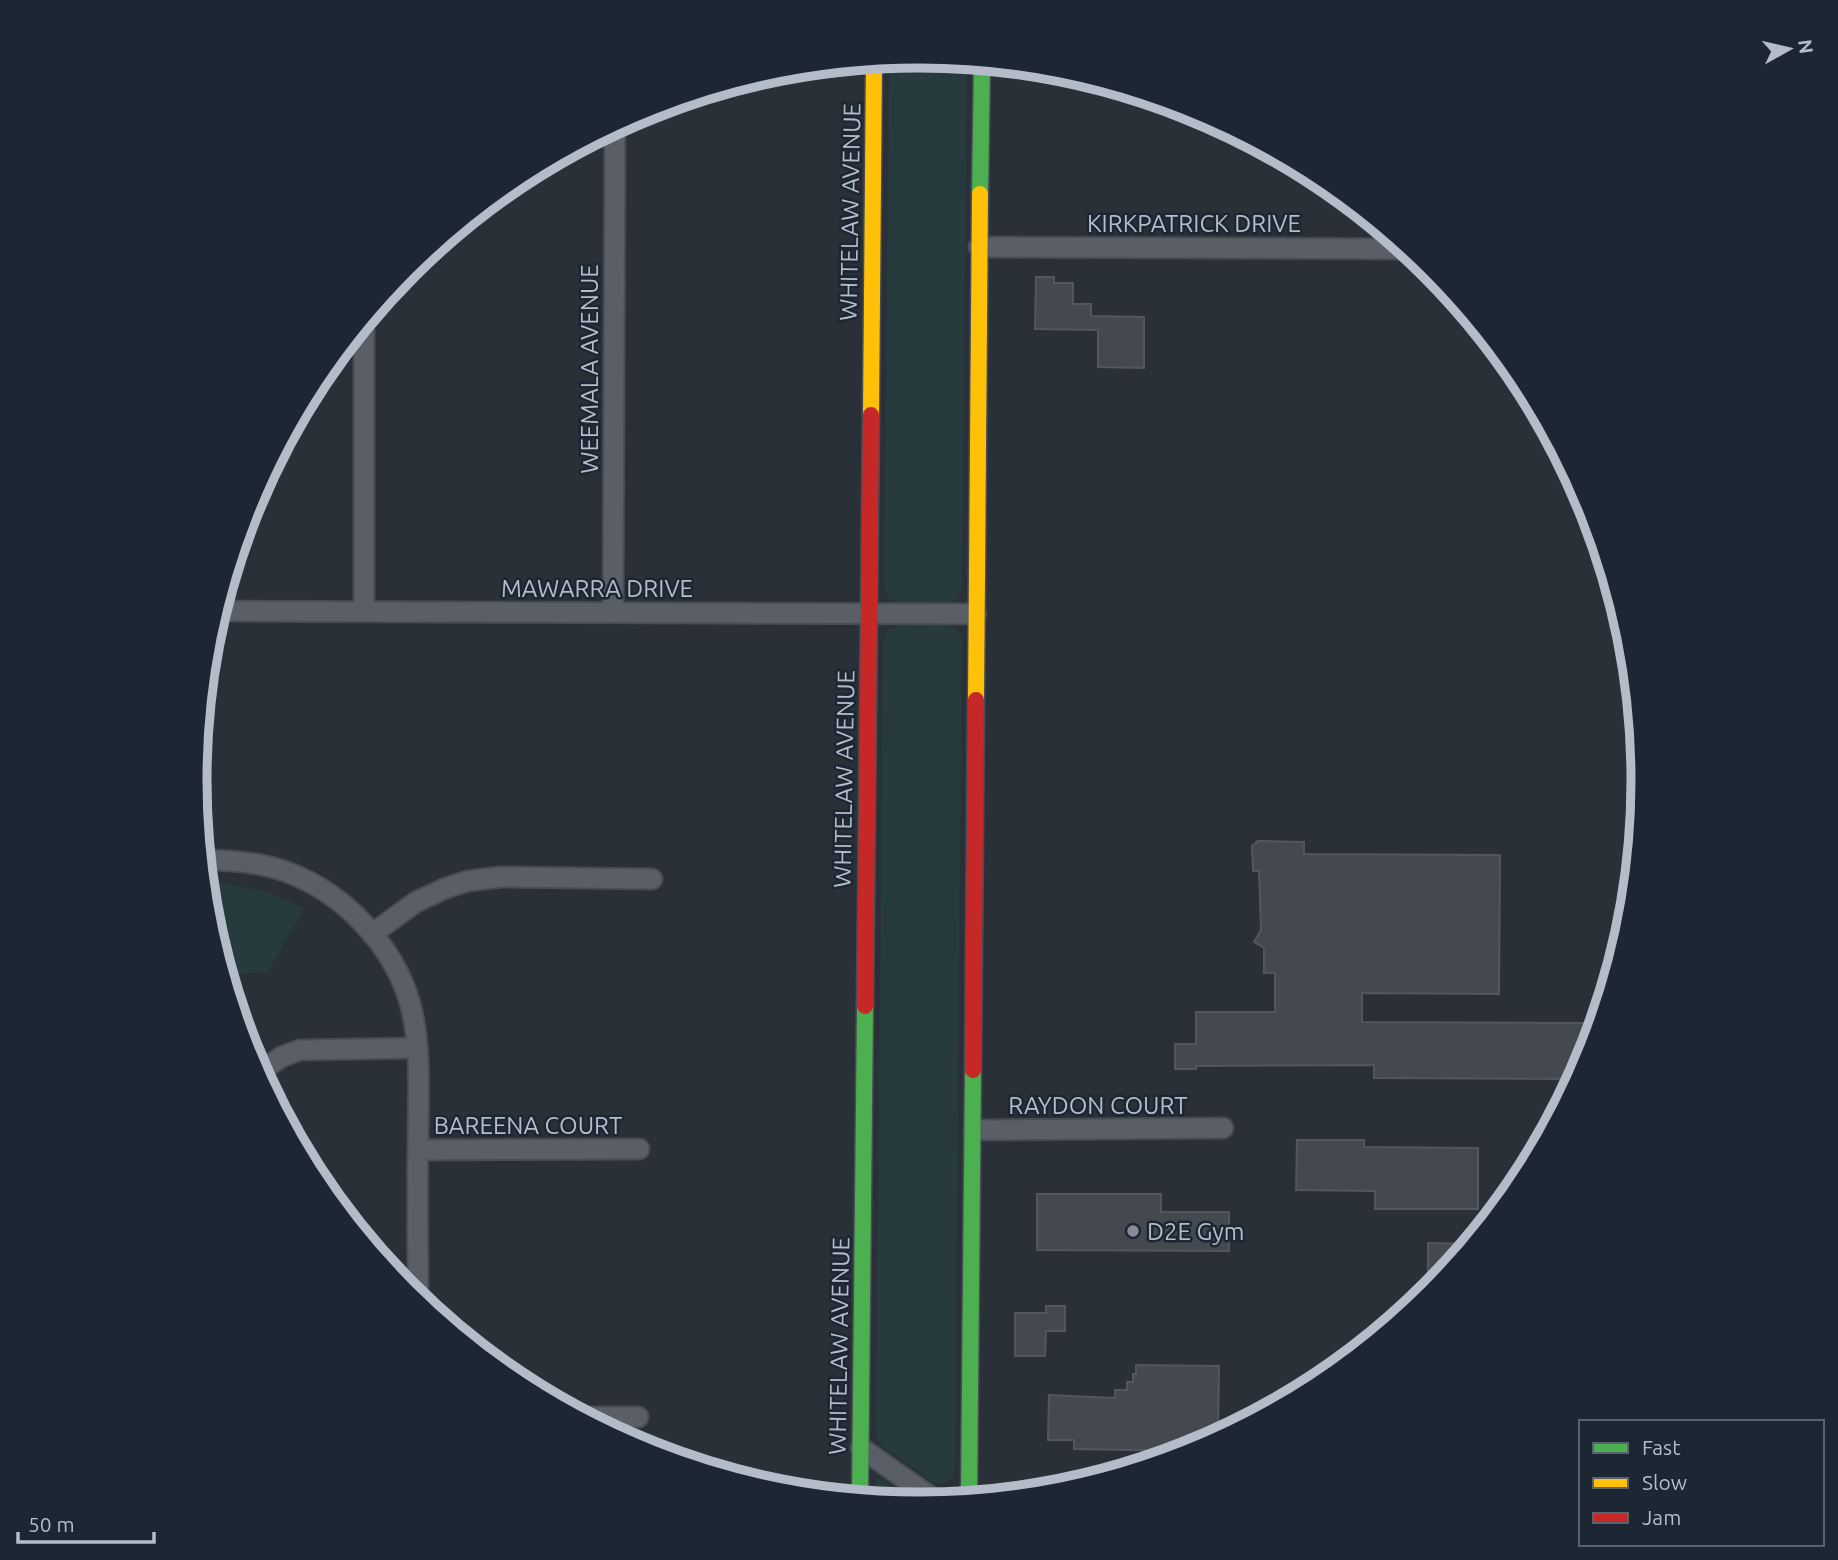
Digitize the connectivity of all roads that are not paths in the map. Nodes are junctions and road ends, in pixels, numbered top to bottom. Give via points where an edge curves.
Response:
1 (874, 70) edge
2 (982, 71) edge
3 (615, 137) edge
4 (979, 247) junction
5 (1392, 249) edge
6 (365, 334) edge
7 (228, 611) edge
8 (364, 611) junction
9 (613, 612) junction
10 (869, 614) junction
11 (976, 614) junction
12 (212, 861) edge
13 (652, 879) dead end
14 (372, 934) junction
15 (417, 1048) junction
16 (268, 1066) edge
17 (1223, 1128) dead end
18 (974, 1130) junction
19 (639, 1149) dead end
20 (418, 1150) junction
21 (418, 1285) edge
22 (602, 1417) edge
23 (638, 1417) dead end
24 (860, 1448) junction
25 (860, 1489) edge
26 (970, 1490) edge
27 (923, 1492) edge

1 - 10 street, WHITELAW AVENUE
2 - 4 street
3 - 9 street, WEEMALA AVENUE
4 - 5 street, KIRKPATRICK DRIVE
4 - 11 street
6 - 8 street
7 - 8 street, MAWARRA DRIVE
8 - 9 street, MAWARRA DRIVE
9 - 10 street, MAWARRA DRIVE
10 - 11 street, MAWARRA DRIVE
10 - 24 street, WHITELAW AVENUE
11 - 18 street
12 - 14 street via 287,872 331,896
13 - 14 street via 501,877 468,881 416,902
14 - 15 street via 406,992
15 - 16 street via 300,1050
15 - 20 street
17 - 18 street, RAYDON COURT
18 - 26 street
19 - 20 street, BAREENA COURT
20 - 21 street
22 - 23 street
24 - 25 street, WHITELAW AVENUE
24 - 27 street

